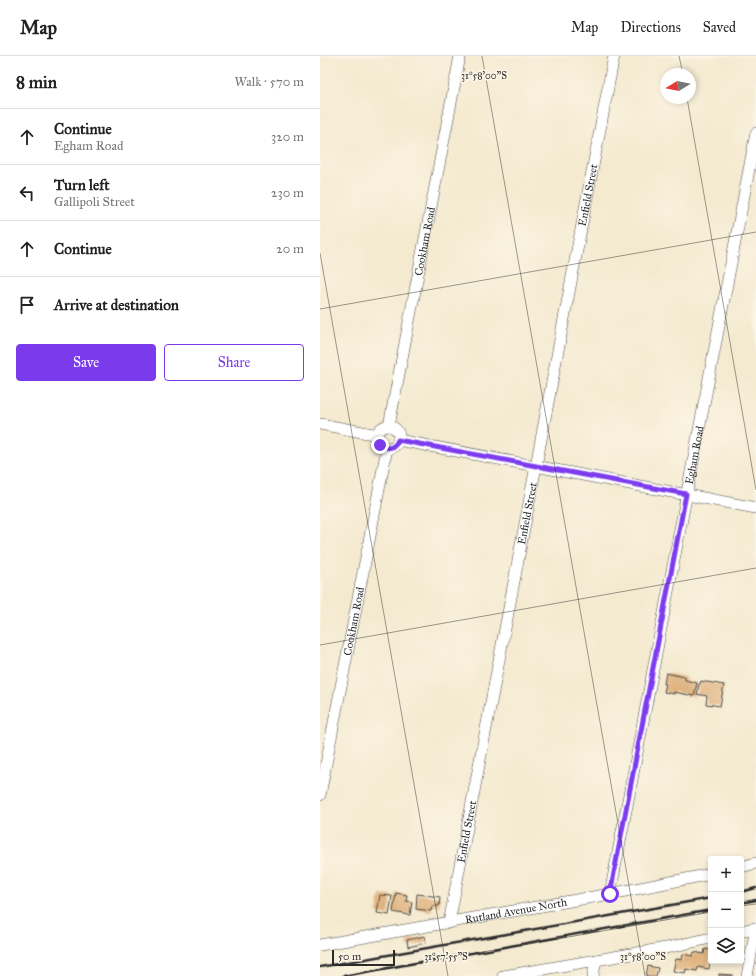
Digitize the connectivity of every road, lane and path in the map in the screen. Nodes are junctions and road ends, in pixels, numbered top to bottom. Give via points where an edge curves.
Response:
1 (460, 56) edge
2 (614, 56) edge
3 (756, 133) edge
4 (320, 424) edge
5 (389, 426) junction
6 (378, 435) junction
7 (398, 440) junction
8 (387, 448) junction
9 (537, 465) junction
10 (686, 494) junction
11 (756, 508) edge
12 (320, 795) edge
13 (756, 863) edge
14 (744, 866) edge
15 (708, 875) edge
16 (610, 894) junction
17 (450, 923) junction
18 (756, 928) edge
19 (744, 931) edge
20 (708, 939) edge
21 (320, 945) edge
22 (596, 960) junction
23 (503, 976) edge
24 (593, 976) edge
25 (747, 976) edge

1 - 5 street, Cookham Road
2 - 9 street, Enfield Street
3 - 10 street, Egham Road
4 - 6 street
5 - 6 street via 383,428
5 - 7 street via 398,433
6 - 8 street via 380,445
7 - 8 street via 395,445
7 - 9 street
8 - 12 street, Cookham Road
9 - 10 street
9 - 17 street, Enfield Street
10 - 11 street
10 - 16 street, Egham Road
13 - 14 street
15 - 16 street, Rutland Avenue North
16 - 17 street, Rutland Avenue North
17 - 21 street, Rutland Avenue North
18 - 19 street
18 - 25 street
20 - 22 street
22 - 23 street
22 - 24 street

